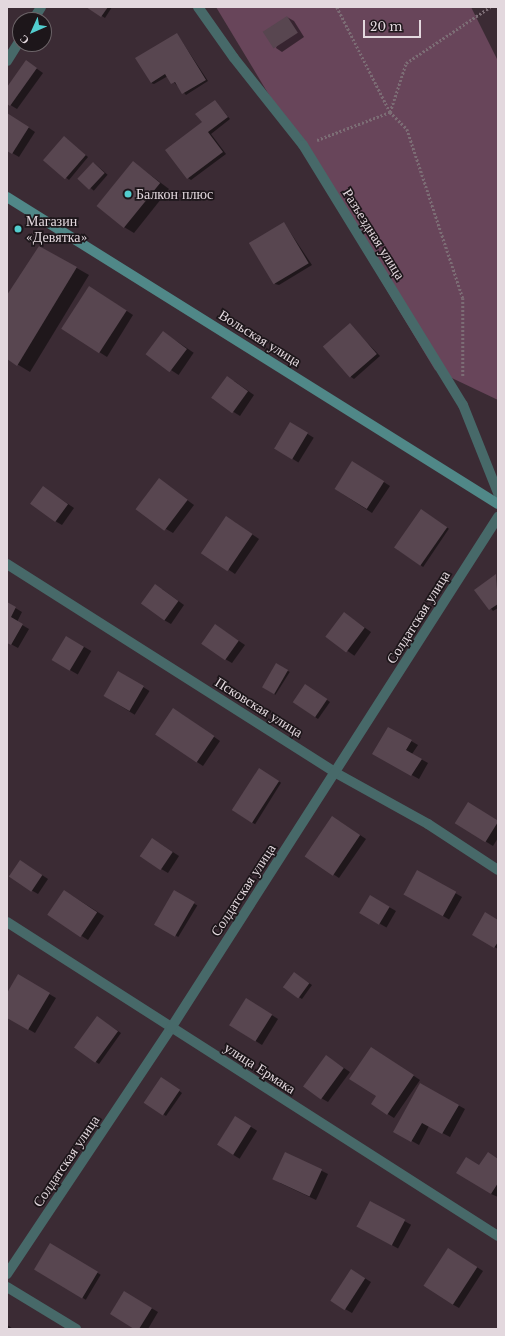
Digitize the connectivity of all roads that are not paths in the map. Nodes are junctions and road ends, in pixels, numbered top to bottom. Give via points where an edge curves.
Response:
1 (198, 7) edge
2 (13, 52) edge
3 (7, 61) edge
4 (7, 197) edge
5 (498, 493) edge
6 (498, 504) edge
7 (498, 517) edge
8 (7, 564) edge
9 (336, 773) junction
10 (498, 870) edge
11 (7, 922) edge
12 (171, 1028) junction
13 (498, 1236) edge
14 (7, 1274) edge
15 (7, 1286) edge
16 (76, 1329) edge

1 - 5 street, Разъездная улица via 234,58 303,145 463,405
2 - 3 street
4 - 6 street, Вольская улица
7 - 9 street, Солдатская улица
8 - 9 street, Псковская улица
9 - 10 street, Псковская улица via 428,824
9 - 12 street, Солдатская улица
11 - 12 street, улица Ермака
12 - 13 street, улица Ермака
12 - 14 street, Солдатская улица
15 - 16 street

